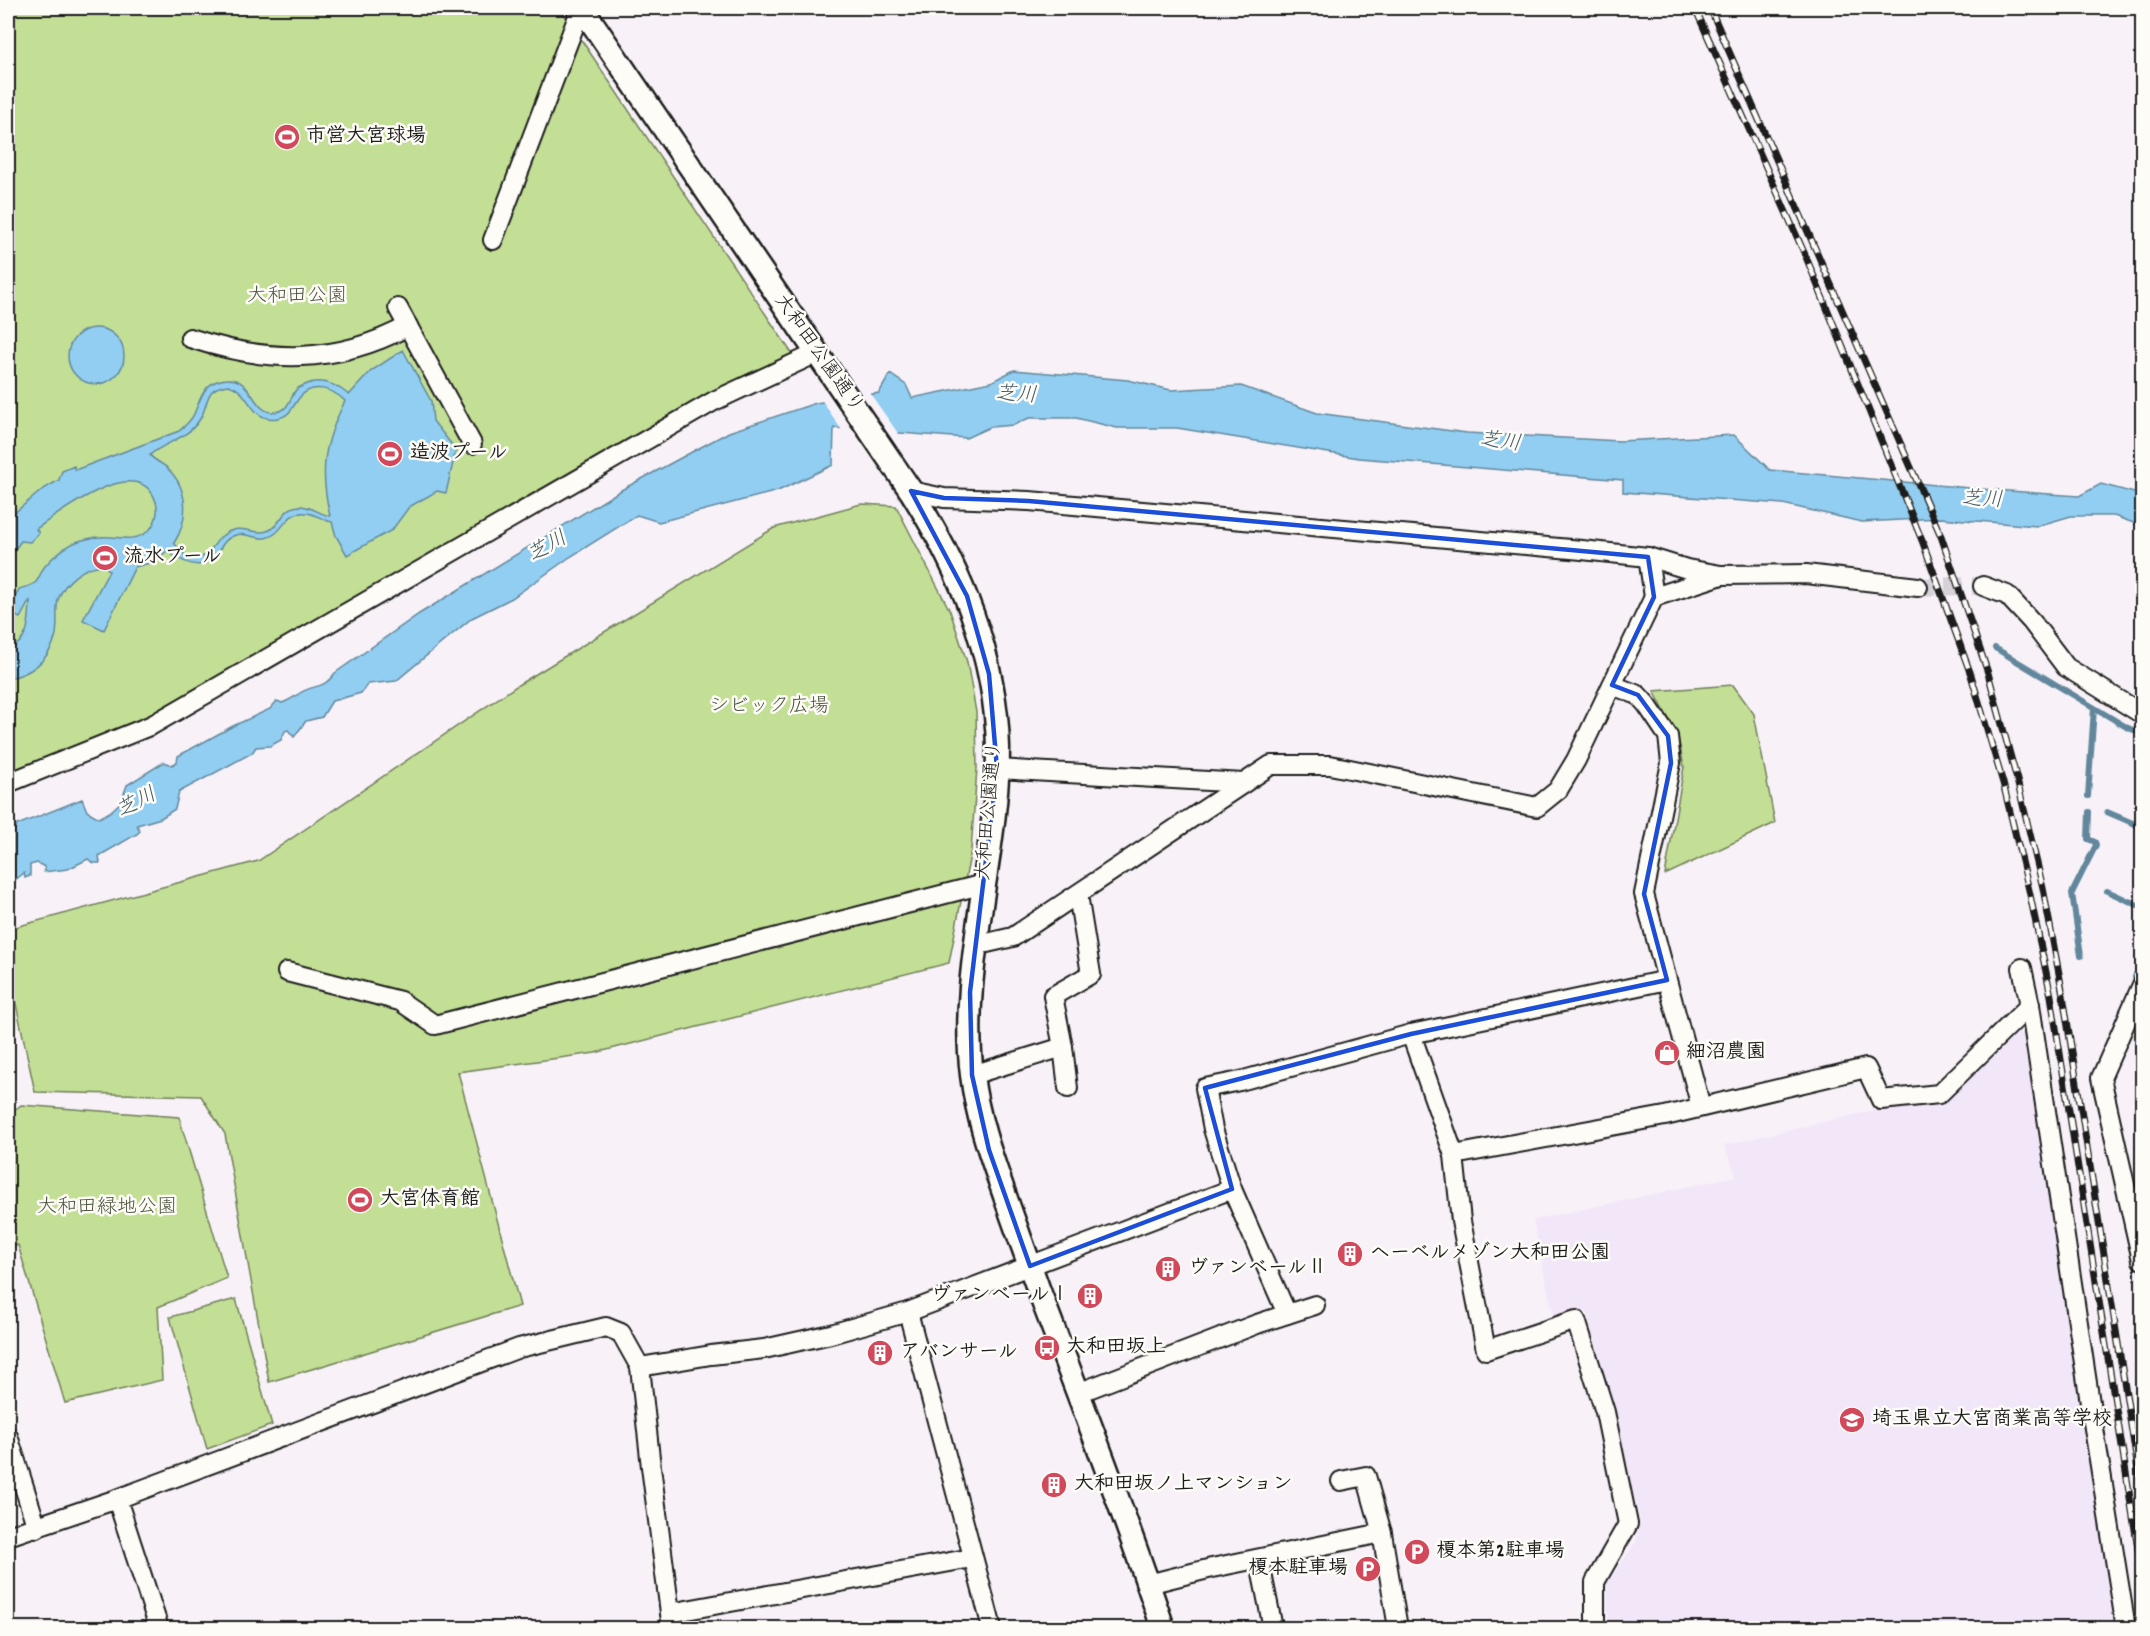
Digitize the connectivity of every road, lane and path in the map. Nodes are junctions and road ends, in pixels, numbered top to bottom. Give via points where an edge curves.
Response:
1 (581, 8) edge
2 (493, 240) dead end
3 (398, 308) dead end
4 (408, 326) junction
5 (190, 338) dead end
6 (822, 359) junction
7 (472, 444) dead end
8 (911, 491) junction
9 (1648, 557) junction
10 (1721, 575) junction
11 (1918, 586) tunnel mouth
12 (1983, 586) tunnel mouth
13 (1654, 597) junction
14 (1612, 685) junction
15 (2142, 714) edge
16 (997, 769) junction
17 (8, 783) edge
18 (1244, 783) junction
19 (984, 884) junction
20 (1078, 895) junction
21 (974, 946) junction
22 (2022, 968) dead end
23 (286, 972) dead end
24 (1667, 980) junction
25 (2142, 985) edge
26 (2030, 1005) junction
27 (1411, 1034) junction
28 (1063, 1047) junction
29 (972, 1075) junction
30 (1068, 1088) dead end
31 (1701, 1107) junction
32 (1454, 1155) junction
33 (1232, 1189) junction
34 (2142, 1260) edge
35 (1030, 1266) junction
36 (1315, 1305) dead end
37 (908, 1312) junction
38 (1287, 1314) junction
39 (640, 1367) junction
40 (1078, 1393) junction
41 (8, 1436) edge
42 (1341, 1481) dead end
43 (117, 1499) junction
44 (37, 1528) junction
45 (1382, 1533) junction
46 (8, 1536) edge
47 (972, 1558) junction
48 (1259, 1559) junction
49 (1148, 1584) junction
50 (671, 1621) edge
51 (159, 1629) edge
52 (992, 1629) edge
53 (1163, 1629) edge
54 (1273, 1629) edge
55 (1398, 1629) edge
56 (1595, 1629) edge
57 (2126, 1629) edge

1 - 2 street
1 - 6 street, 大和田公園通り
3 - 4 street
4 - 5 street via 383,340 318,356 254,355
4 - 7 street
6 - 8 street, 大和田公園通り
6 - 17 street via 714,401 152,725
8 - 9 street via 944,498 1029,501
8 - 16 street, 大和田公園通り via 952,562 980,633 995,714
9 - 10 street
9 - 13 street
10 - 11 street via 1806,574
10 - 13 street
12 - 15 street via 2007,595 2066,667
13 - 14 street
14 - 18 street via 1558,790 1537,807 1330,765 1271,765
14 - 24 street via 1638,695 1668,736 1671,763 1644,894
16 - 18 street
16 - 19 street, 大和田公園通り
18 - 20 street
19 - 21 street, 大和田公園通り
19 - 23 street via 435,1025 400,1001
20 - 21 street via 1013,937
20 - 28 street via 1091,974 1053,996
21 - 29 street, 大和田公園通り via 970,992
22 - 26 street
24 - 27 street
24 - 31 street
25 - 34 street via 2101,1078
26 - 31 street via 1939,1094 1881,1100 1866,1068
26 - 57 street
27 - 32 street
27 - 33 street via 1205,1088
28 - 29 street
28 - 30 street
29 - 35 street, 大和田公園通り via 988,1150
31 - 32 street
32 - 56 street via 1461,1221 1486,1350 1576,1320 1605,1412 1628,1524 1595,1582
33 - 35 street
33 - 38 street
35 - 37 street
35 - 40 street, 大和田公園通り
36 - 38 street
37 - 39 street via 764,1349
37 - 47 street
38 - 40 street
39 - 43 street via 621,1333 606,1327 519,1348
39 - 50 street
40 - 49 street, 大和田公園通り
41 - 44 street
42 - 45 street via 1366,1476
43 - 44 street
43 - 51 street
44 - 46 street
45 - 48 street
45 - 55 street
47 - 50 street
47 - 52 street
48 - 49 street
48 - 54 street
49 - 53 street, 大和田公園通り

